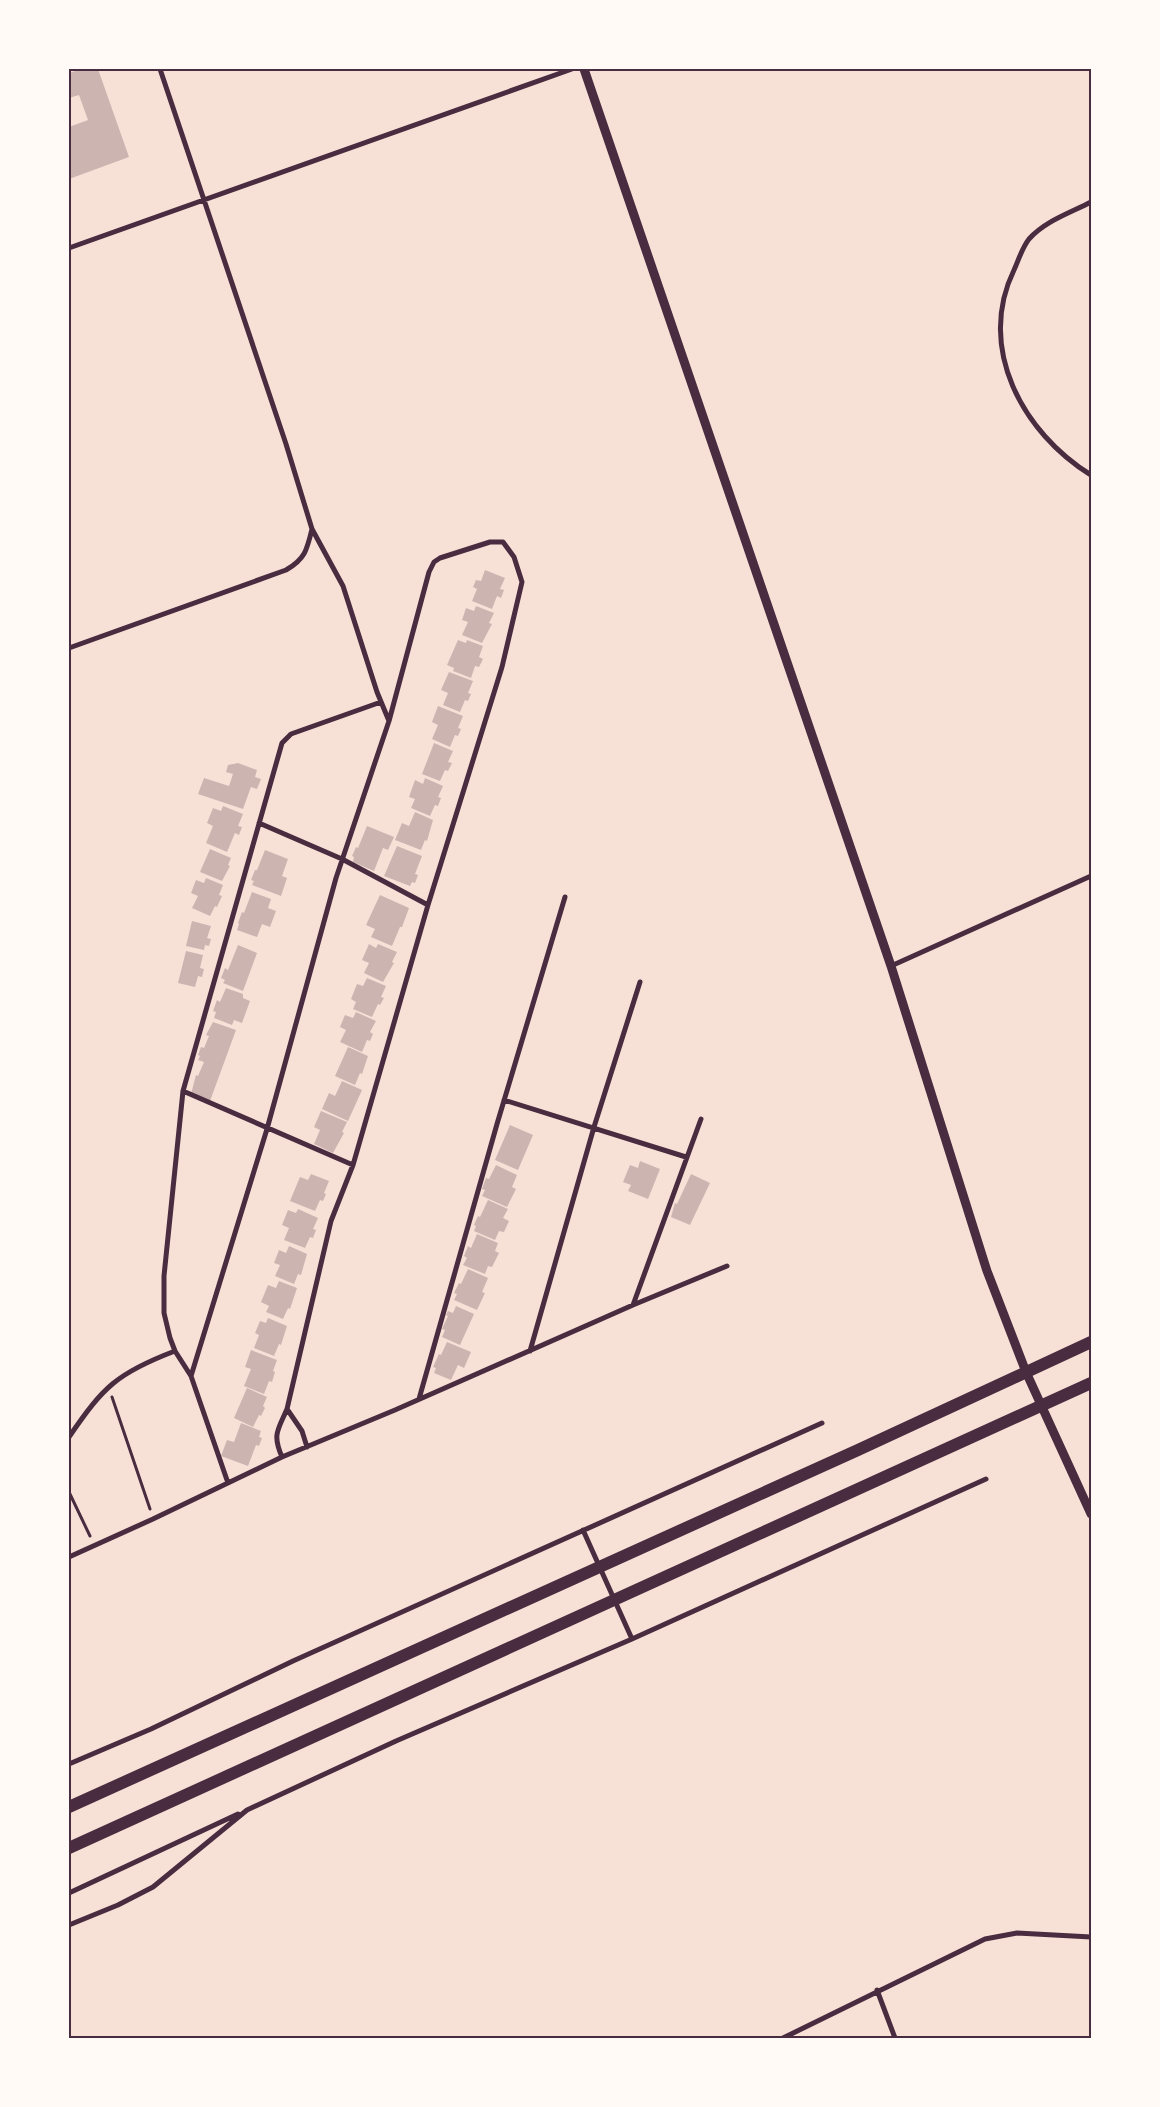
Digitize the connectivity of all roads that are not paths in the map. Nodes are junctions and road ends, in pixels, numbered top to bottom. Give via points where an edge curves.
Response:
1 (160, 69) edge
2 (572, 69) edge
3 (584, 69) edge
4 (204, 199) junction
5 (1091, 202) edge
6 (69, 248) edge
7 (1091, 475) edge
8 (312, 529) junction
9 (69, 648) edge
10 (380, 702) junction
11 (389, 721) junction
12 (259, 823) junction
13 (342, 859) junction
14 (1091, 876) edge
15 (565, 897) dead end
16 (428, 905) junction
17 (891, 966) junction
18 (640, 982) dead end
19 (183, 1091) junction
20 (504, 1100) junction
21 (701, 1119) dead end
22 (594, 1127) junction
23 (267, 1129) junction
24 (686, 1157) junction
25 (353, 1165) junction
26 (727, 1266) dead end
27 (633, 1305) junction
28 (1091, 1342) edge
29 (175, 1351) junction
30 (530, 1351) junction
31 (1026, 1372) junction
32 (191, 1376) junction
33 (1091, 1384) edge
34 (419, 1399) junction
35 (1042, 1406) junction
36 (287, 1409) junction
37 (822, 1423) dead end
38 (69, 1437) edge
39 (307, 1447) junction
40 (282, 1457) junction
41 (986, 1479) dead end
42 (228, 1483) junction
43 (1091, 1514) edge
44 (583, 1530) junction
45 (69, 1557) edge
46 (600, 1566) junction
47 (615, 1599) junction
48 (632, 1638) junction
49 (69, 1764) edge
50 (69, 1807) edge
51 (247, 1810) junction
52 (69, 1848) edge
53 (69, 1893) edge
54 (69, 1925) edge
55 (1091, 1937) edge
56 (877, 1990) junction
57 (783, 2038) edge
58 (895, 2038) edge

1 - 4 street
2 - 4 street
3 - 17 street
4 - 6 street
4 - 8 street
5 - 7 street via 1044,226 1022,249 1006,290 1000,330 1009,376 1024,412 1053,446
8 - 9 street via 300,560 286,570
8 - 10 street via 343,586
10 - 11 street
10 - 12 street via 286,738 276,759
11 - 13 street
11 - 16 street via 428,572 434,562 500,541 514,558 522,582 502,667
12 - 13 street
12 - 19 street
13 - 16 street
13 - 23 street
14 - 17 street
15 - 20 street
16 - 25 street
17 - 31 street via 987,1271
18 - 22 street
19 - 23 street
19 - 29 street via 163,1298
20 - 22 street
20 - 34 street
21 - 24 street
22 - 24 street
22 - 30 street
23 - 25 street
23 - 32 street
24 - 27 street
25 - 36 street via 331,1221
26 - 27 street
27 - 30 street
28 - 31 main road
29 - 32 street
29 - 38 street via 132,1370 108,1386
30 - 34 street
31 - 35 street
31 - 46 main road
32 - 42 street
33 - 35 main road
34 - 39 street
35 - 43 street
35 - 47 main road
36 - 39 street via 302,1431
36 - 40 street via 276,1434
37 - 44 street
39 - 40 street
40 - 42 street
41 - 48 street
42 - 45 street
44 - 46 street
44 - 49 street
46 - 47 street
46 - 50 main road
47 - 48 street
47 - 52 main road
48 - 51 street
51 - 53 street
51 - 54 street via 153,1887
55 - 56 street via 1017,1933 984,1939
56 - 57 street
56 - 58 street

